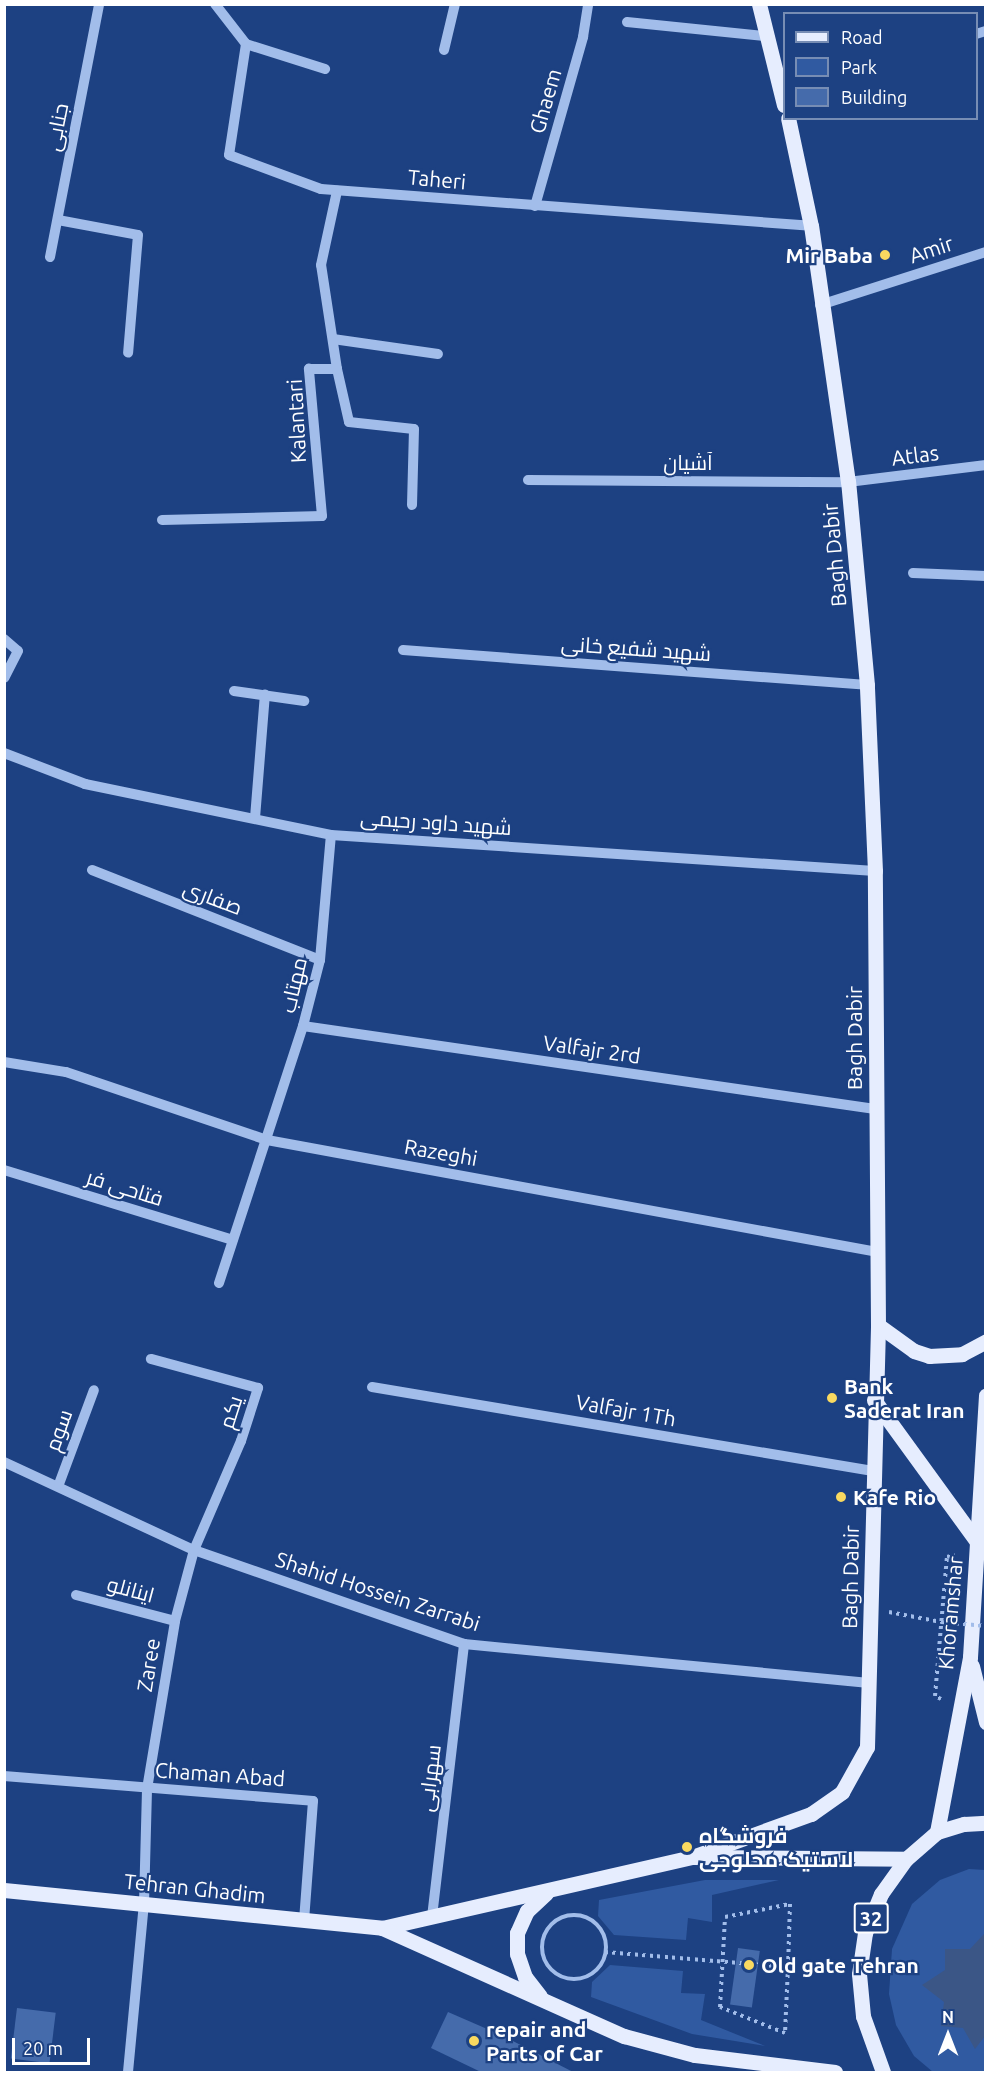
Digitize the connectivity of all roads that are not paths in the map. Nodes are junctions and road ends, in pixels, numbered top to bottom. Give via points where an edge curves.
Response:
1 (99, 4) edge
2 (215, 4) edge
3 (455, 4) edge
4 (588, 4) edge
5 (759, 4) edge
6 (627, 22) dead end
7 (765, 36) junction
8 (246, 44) junction
9 (444, 50) dead end
10 (326, 69) dead end
11 (783, 98) edge
12 (788, 120) edge
13 (338, 191) junction
14 (535, 206) junction
15 (58, 220) junction
16 (811, 226) junction
17 (986, 252) edge
18 (50, 257) dead end
19 (820, 304) junction
20 (333, 339) junction
21 (129, 353) dead end
22 (438, 354) dead end
23 (338, 369) junction
24 (986, 465) edge
25 (528, 480) dead end
26 (848, 482) junction
27 (412, 505) dead end
28 (162, 520) dead end
29 (913, 573) dead end
30 (986, 576) edge
31 (4, 639) edge
32 (403, 650) dead end
33 (4, 678) edge
34 (867, 685) junction
35 (234, 691) dead end
36 (265, 694) junction
37 (304, 701) dead end
38 (4, 753) edge
39 (255, 818) junction
40 (331, 835) junction
41 (92, 870) dead end
42 (876, 871) junction
43 (320, 960) junction
44 (303, 1026) junction
45 (4, 1062) edge
46 (876, 1109) junction
47 (267, 1140) junction
48 (4, 1170) edge
49 (233, 1240) junction
50 (877, 1252) junction
51 (219, 1283) dead end
52 (878, 1325) junction
53 (986, 1341) edge
54 (152, 1359) dead end
55 (372, 1387) dead end
56 (94, 1390) dead end
57 (986, 1395) edge
58 (874, 1400) junction
59 (4, 1462) edge
60 (873, 1472) junction
61 (59, 1484) junction
62 (977, 1542) junction
63 (194, 1550) junction
64 (76, 1595) dead end
65 (175, 1622) junction
66 (464, 1644) junction
67 (970, 1657) junction
68 (869, 1683) junction
69 (986, 1722) edge
70 (4, 1776) edge
71 (147, 1789) junction
72 (986, 1823) edge
73 (937, 1832) junction
74 (692, 1857) junction
75 (906, 1859) junction
76 (4, 1890) edge
77 (546, 1893) junction
78 (144, 1904) junction
79 (432, 1917) junction
80 (304, 1920) junction
81 (382, 1928) junction
82 (542, 1999) junction
83 (128, 2073) edge
84 (835, 2073) edge
85 (883, 2073) edge

1 - 15 street, جنابی
2 - 8 street
3 - 9 street
4 - 14 street, Ghaem via 583,37
5 - 7 main road
6 - 7 street
7 - 11 main road
8 - 10 street
8 - 13 street, Taheri via 229,155 321,189
12 - 16 main road, Bagh Dabir
13 - 14 street, Taheri
13 - 20 street via 321,265
14 - 16 street, Taheri
15 - 18 street, جنابی
15 - 21 street via 138,235
16 - 19 main road, Bagh Dabir
17 - 19 street, Amir
19 - 26 main road, Bagh Dabir
20 - 22 street
20 - 23 street
23 - 27 street via 349,422 414,429
23 - 28 street, Kalantari via 309,369 322,516
24 - 26 street, Atlas
25 - 26 street, آشیان
26 - 34 main road, Bagh Dabir
29 - 30 street
31 - 33 street via 18,651
32 - 34 street, شهید شفیع خانی
34 - 42 main road, Bagh Dabir
35 - 36 street
36 - 37 street
36 - 39 street
38 - 39 street, شهید داود رحیمی via 85,784
39 - 40 street, شهید داود رحیمی
40 - 42 street, شهید داود رحیمی
40 - 43 street, مهتاب
41 - 43 street, صفاری
42 - 46 main road, Bagh Dabir
43 - 44 street, مهتاب
44 - 46 street, Valfajr 2rd
44 - 47 street, مهتاب
45 - 47 street, Razeghi via 66,1072
46 - 50 main road, Bagh Dabir
47 - 49 street
47 - 50 street, Razeghi
48 - 49 street, فتاحی فر
49 - 51 street
50 - 52 main road, Bagh Dabir
52 - 53 main road via 914,1351 929,1356 962,1354
52 - 58 main road, Bagh Dabir
54 - 63 street, یکم via 258,1388 241,1441
55 - 60 street, Valfajr 1Th
56 - 61 street, سوم
57 - 62 main road, Khoramshar
58 - 60 main road, Bagh Dabir
58 - 62 main road
59 - 61 street, Shahid Hossein Zarrabi
60 - 68 main road, Bagh Dabir
61 - 63 street, Shahid Hossein Zarrabi
62 - 67 main road, Khoramshar
63 - 65 street, Zaree
63 - 66 street, Shahid Hossein Zarrabi
64 - 65 street, اینانلو
65 - 71 street, Zaree
66 - 68 street, Shahid Hossein Zarrabi
66 - 79 street, سهرابی
67 - 69 main road
67 - 73 main road, Khoramshar
68 - 74 main road, Bagh Dabir via 867,1747 842,1792 811,1814
70 - 71 street, Chaman Abad
71 - 78 street, Zaree
71 - 80 street, Chaman Abad via 313,1801
72 - 73 main road, 32
73 - 75 main road, 32
74 - 75 main road
74 - 77 main road
75 - 85 main road, 32 via 881,1894 865,1933 859,1974 863,2016
76 - 78 main road, Tehran Ghadim
77 - 79 main road
77 - 82 main road via 527,1911 517,1933 517,1954 525,1977
78 - 80 main road, Tehran Ghadim
78 - 83 street, Zaree
79 - 81 main road
80 - 81 main road, Tehran Ghadim
81 - 82 main road
82 - 84 main road via 624,2036 695,2055

